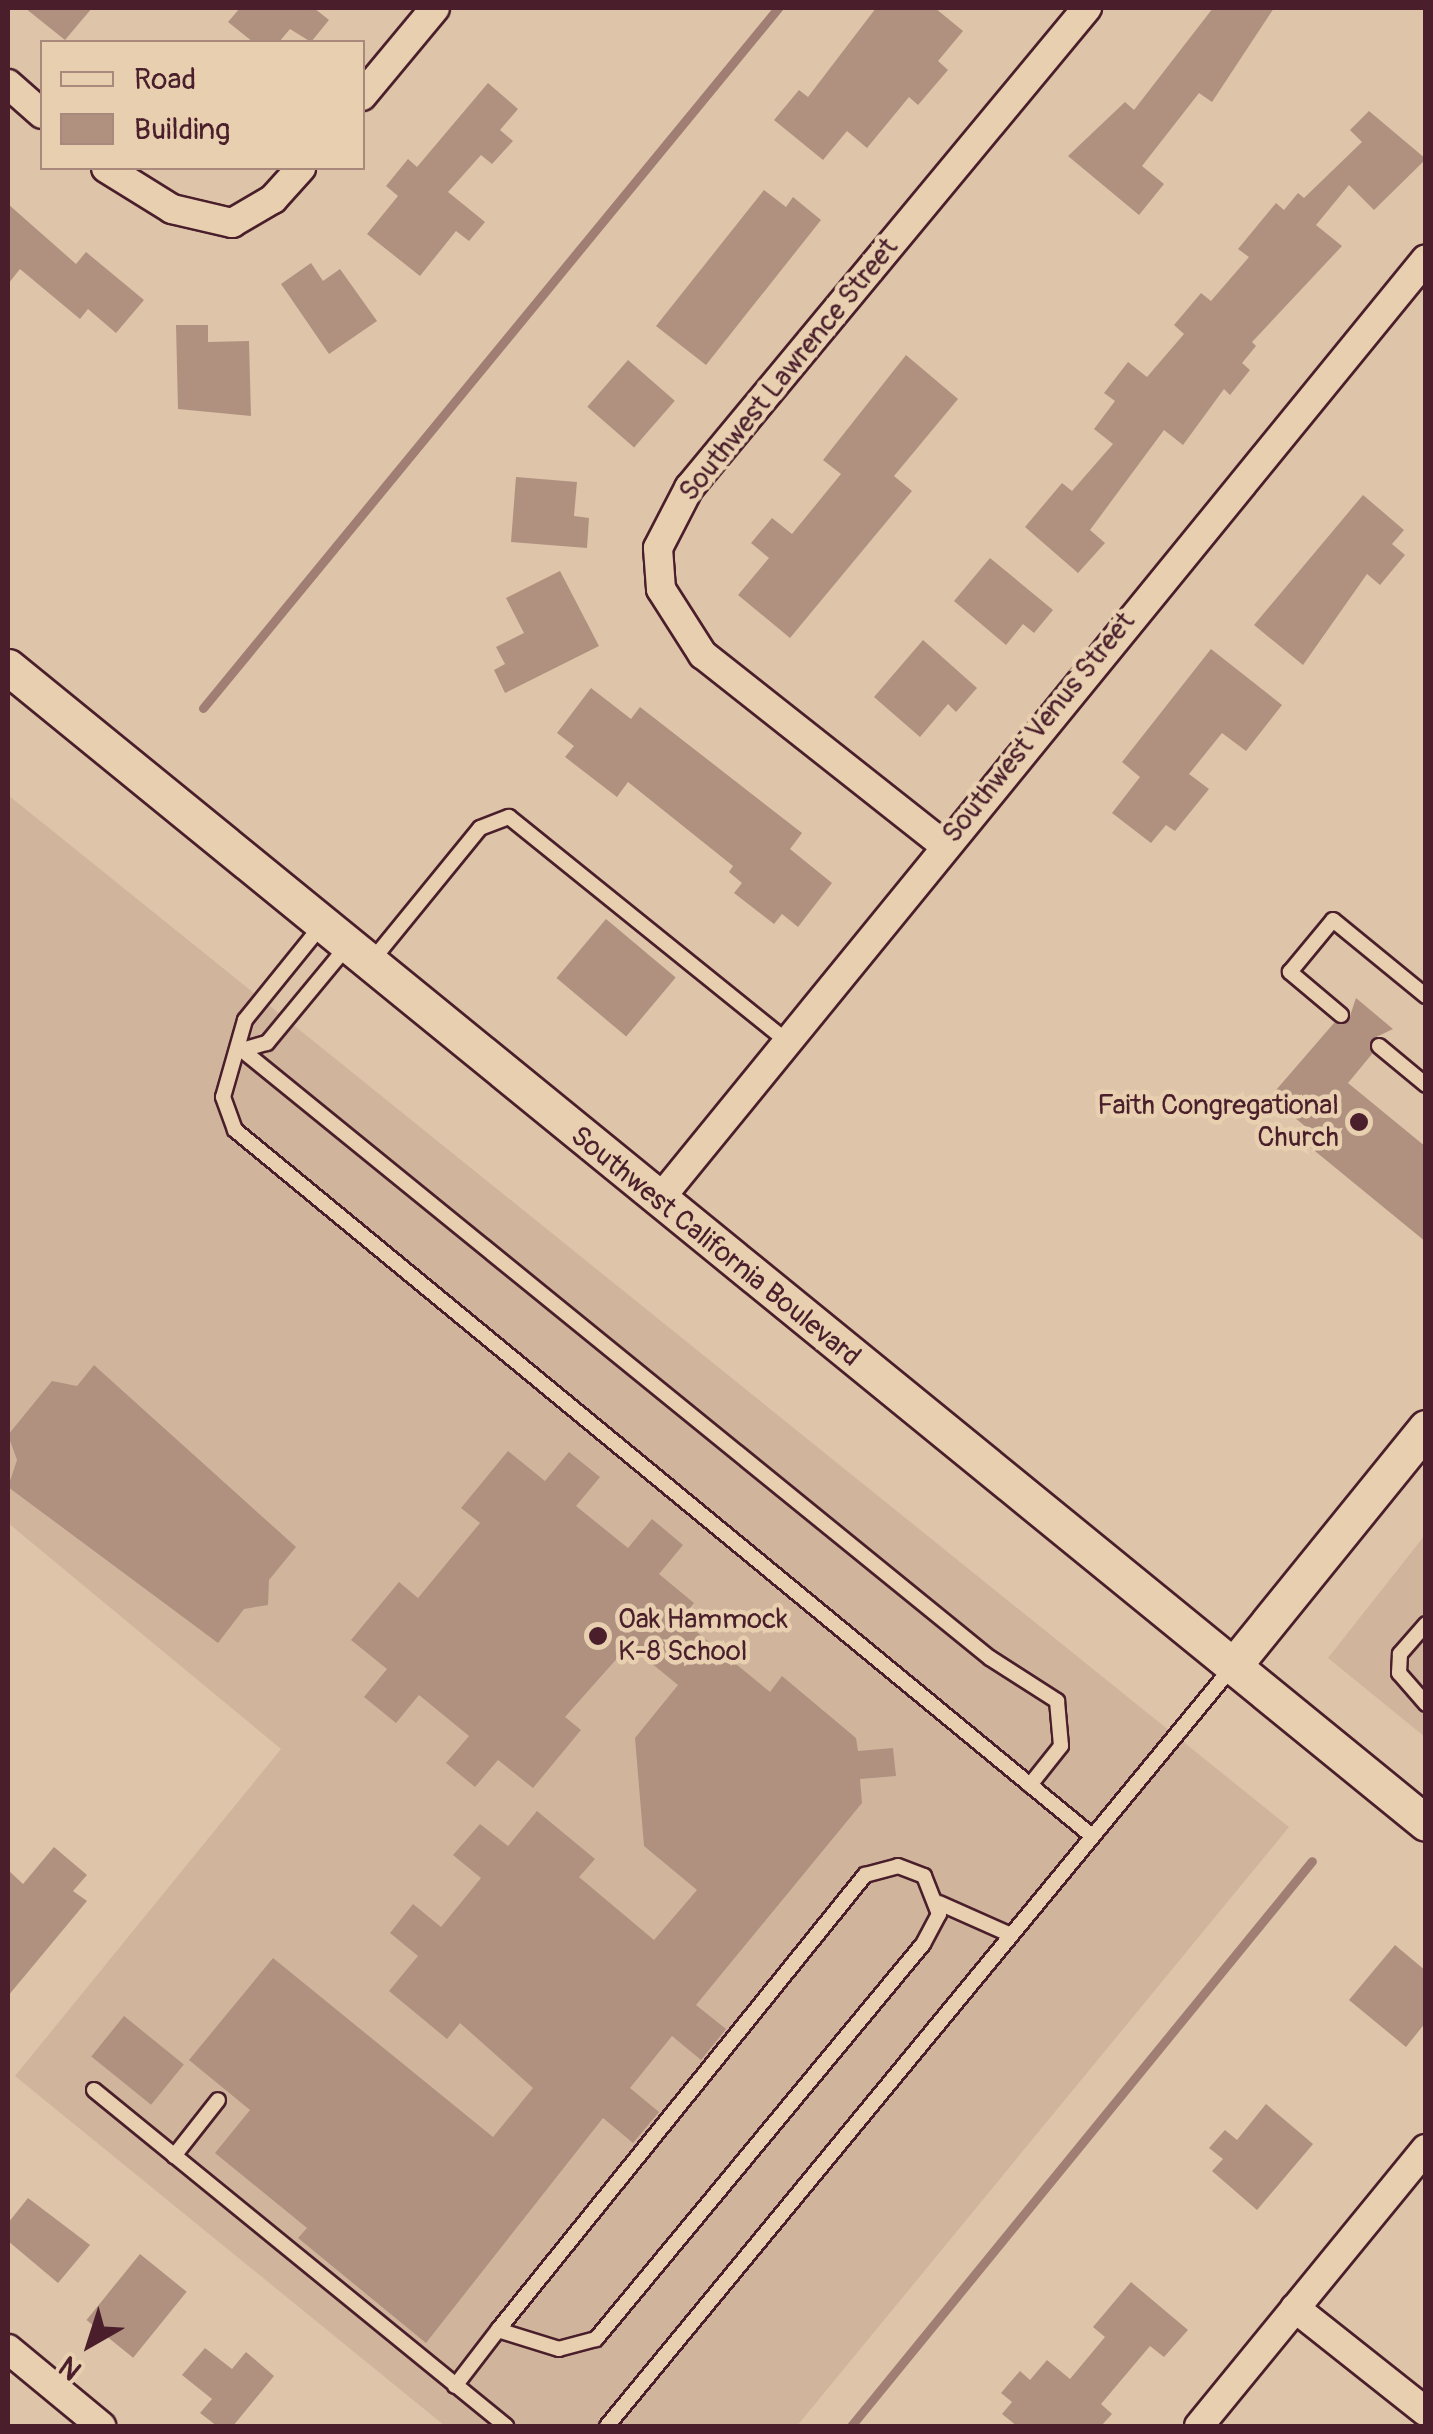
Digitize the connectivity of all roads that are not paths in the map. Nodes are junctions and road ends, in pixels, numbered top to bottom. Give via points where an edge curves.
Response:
1 (435, 8) edge
2 (1087, 8) edge
3 (8, 84) edge
4 (365, 92) edge
5 (40, 112) edge
6 (109, 170) edge
7 (300, 170) edge
8 (1426, 259) edge
9 (8, 668) edge
10 (944, 845) junction
11 (346, 944) junction
12 (1426, 996) edge
13 (1341, 1015) dead end
14 (784, 1038) junction
15 (1378, 1046) dead end
16 (242, 1050) junction
17 (1426, 1085) edge
18 (658, 1201) junction
19 (1423, 1438) edge
20 (1426, 1624) edge
21 (1234, 1665) junction
22 (1426, 1704) edge
23 (1030, 1785) junction
24 (1426, 1823) edge
25 (1092, 1836) junction
26 (939, 1903) junction
27 (1011, 1936) junction
28 (94, 2090) dead end
29 (218, 2100) dead end
30 (1426, 2149) edge
31 (174, 2156) junction
32 (1295, 2308) junction
33 (498, 2330) junction
34 (8, 2350) edge
35 (455, 2386) junction
36 (1426, 2412) edge
37 (102, 2426) edge
38 (506, 2426) edge
39 (607, 2426) edge
40 (1199, 2426) edge

1 - 4 street
2 - 10 street, Southwest Lawrence Street via 689,488 658,548 661,589 694,645
3 - 5 street
6 - 7 street via 172,209 232,224 273,199
8 - 10 street, Southwest Venus Street
9 - 11 street, Southwest California Boulevard
10 - 14 street, Southwest Venus Street
11 - 14 lane via 480,828 508,816
11 - 16 lane via 267,1043
11 - 16 lane via 245,1020
11 - 18 street, Southwest California Boulevard
12 - 13 lane via 1333,920 1290,972
14 - 18 street, Southwest Venus Street
15 - 17 lane
16 - 23 lane via 223,1097 250,1146
16 - 23 lane via 990,1658 1046,1691 1064,1732
18 - 21 street, Southwest California Boulevard
19 - 21 street
20 - 22 lane via 1400,1654 1399,1673
21 - 24 street, Southwest California Boulevard
21 - 25 lane
23 - 25 lane
25 - 27 lane
26 - 27 lane
26 - 33 lane via 924,1944 596,2338 559,2349
26 - 33 lane via 936,1889 911,1869 878,1866 865,1875
27 - 39 lane
28 - 31 lane
29 - 31 lane
30 - 32 street
31 - 35 lane
32 - 36 street
32 - 40 street
33 - 35 lane
34 - 37 street
35 - 38 lane

